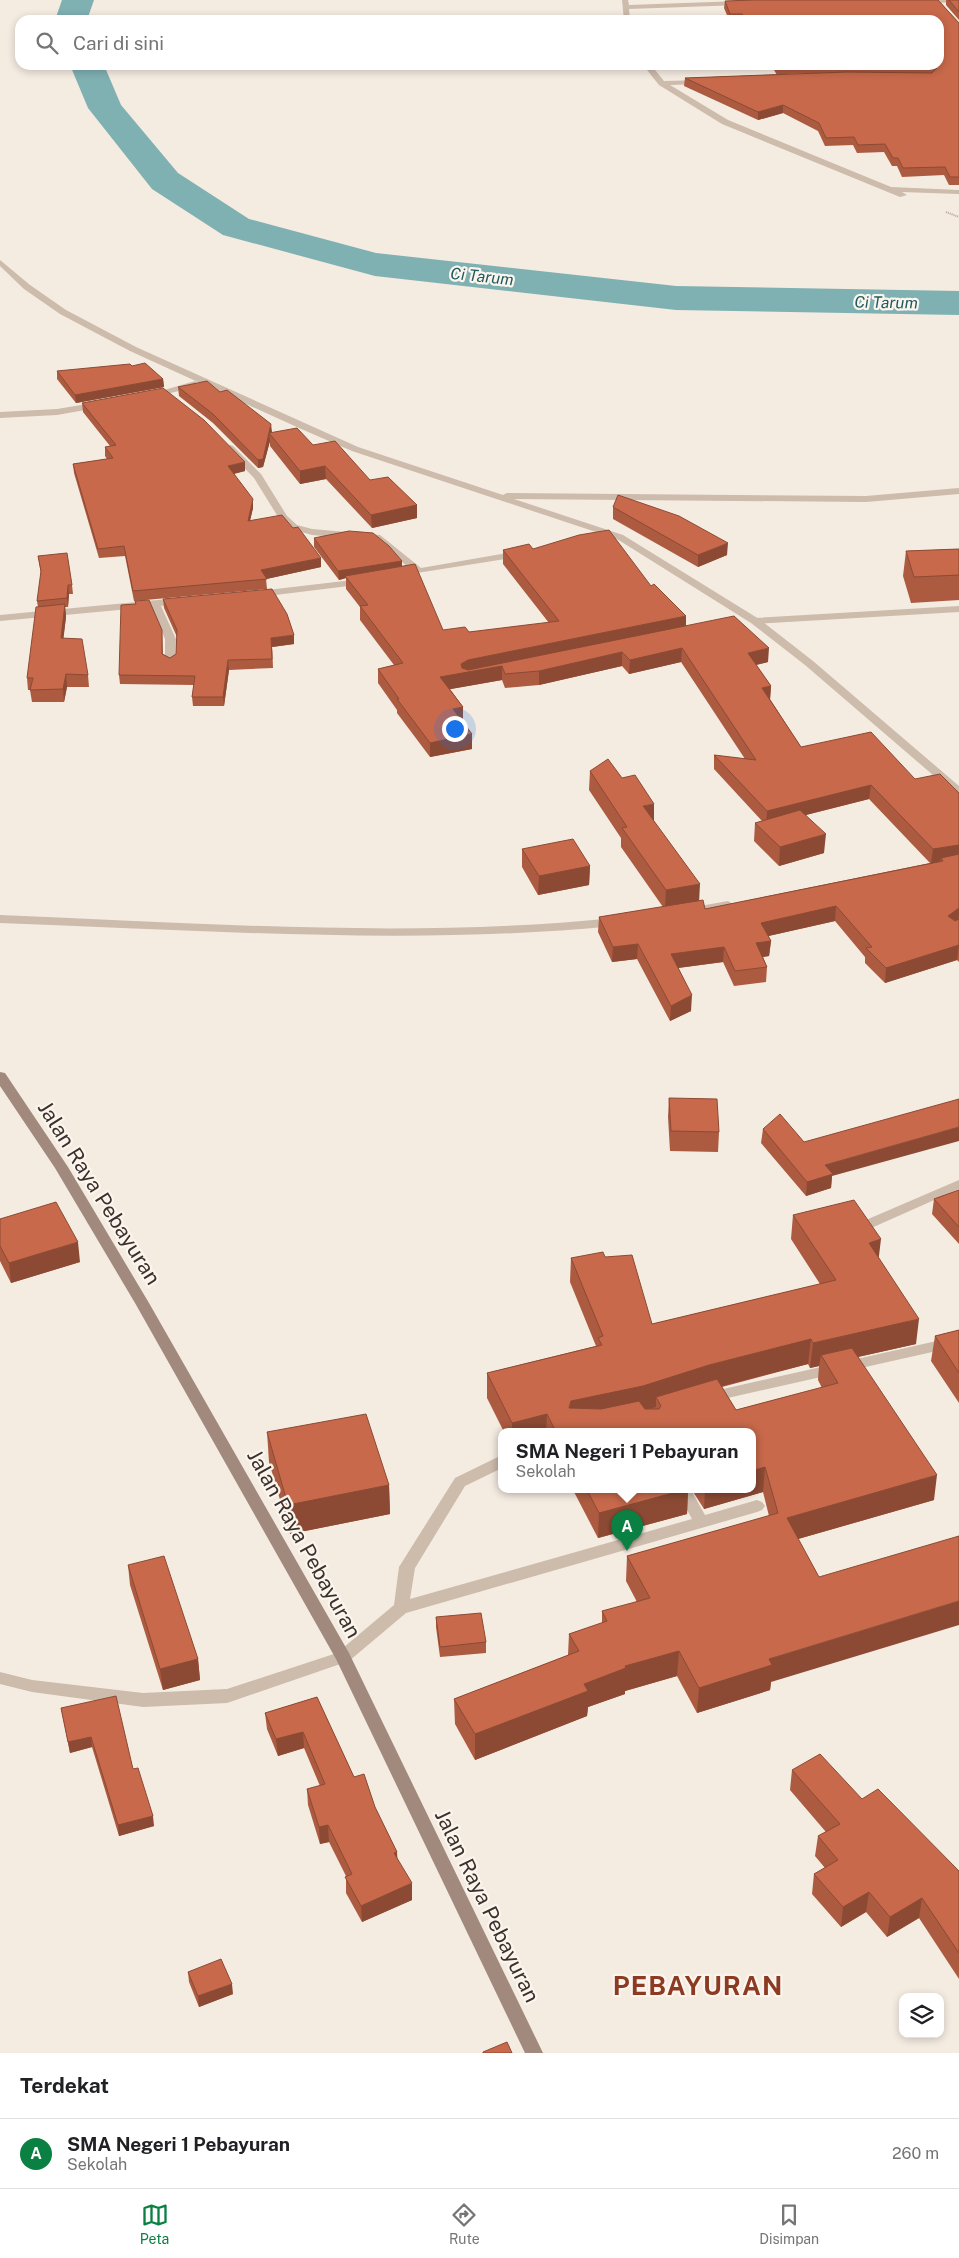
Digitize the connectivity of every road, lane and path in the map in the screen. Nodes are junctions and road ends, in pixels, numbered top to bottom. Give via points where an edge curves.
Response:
1 (937, 0) edge
2 (959, 0) edge
3 (625, 3) edge
4 (748, 3) edge
5 (943, 8) edge
6 (651, 70) edge
7 (711, 81) edge
8 (662, 83) junction
9 (885, 188) junction
10 (959, 192) edge
11 (903, 195) dead end
12 (0, 262) edge
13 (203, 382) junction
14 (137, 398) edge
15 (109, 403) edge
16 (0, 415) edge
17 (221, 438) edge
18 (959, 491) edge
19 (494, 496) junction
20 (620, 537) junction
21 (593, 541) edge
22 (532, 551) edge
23 (419, 570) junction
24 (392, 576) edge
25 (374, 580) edge
26 (248, 595) edge
27 (191, 600) edge
28 (154, 603) junction
29 (959, 609) edge
30 (0, 618) edge
31 (755, 621) junction
32 (736, 625) edge
33 (170, 663) edge
34 (959, 792) edge
35 (737, 904) edge
36 (680, 913) edge
37 (0, 919) edge
38 (622, 921) edge
39 (0, 1076) edge
40 (959, 1184) edge
41 (864, 1226) edge
42 (959, 1341) edge
43 (696, 1401) edge
44 (498, 1463) edge
45 (685, 1493) edge
46 (757, 1506) dead end
47 (701, 1521) junction
48 (401, 1608) junction
49 (343, 1657) junction
50 (0, 1678) edge
51 (534, 2053) edge

1 - 2 street
1 - 5 street
3 - 4 street
6 - 8 street
7 - 8 street
8 - 9 street via 725,122
9 - 10 street
9 - 11 street
12 - 13 street via 27,287 62,312
13 - 14 street via 169,395
13 - 19 street via 355,449
15 - 16 street via 57,412
17 - 23 street via 258,476 283,518 294,527 312,532 377,537
18 - 19 street via 856,499
19 - 20 street
20 - 21 street
20 - 31 street
22 - 23 street
23 - 24 street
25 - 26 street
27 - 28 street
28 - 30 street
28 - 33 street via 166,623 173,650
29 - 31 street
31 - 32 street
31 - 34 street via 809,663
35 - 36 street
37 - 38 street via 314,931 432,932 507,932
39 - 49 main road, Jalan Raya Pebayuran via 61,1167 142,1303
40 - 41 street
42 - 43 street
44 - 48 street via 460,1482 407,1567
45 - 47 street
46 - 47 street
47 - 48 street
48 - 49 street
49 - 50 street via 227,1696 143,1700 32,1686
49 - 51 main road, Jalan Raya Pebayuran

